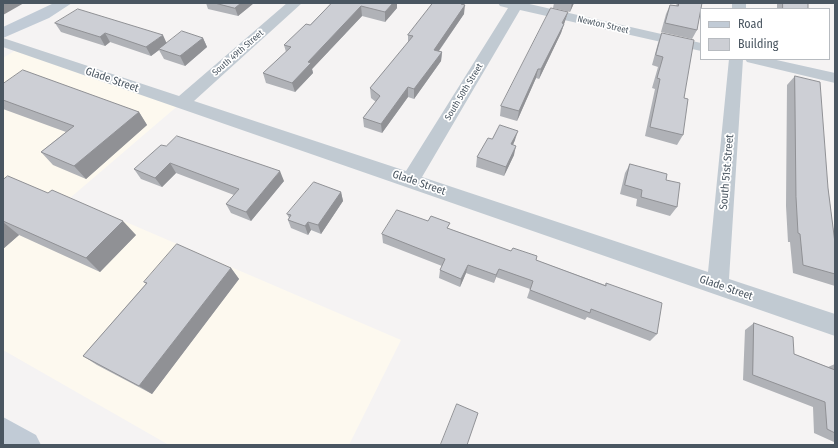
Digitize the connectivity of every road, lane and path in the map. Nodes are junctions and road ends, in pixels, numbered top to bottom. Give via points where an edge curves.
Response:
1 (65, 3) edge
2 (295, 3) edge
3 (513, 4) edge
4 (4, 42) edge
5 (700, 47) edge
6 (736, 60) edge
7 (756, 60) edge
8 (835, 78) edge
9 (181, 103) junction
10 (410, 180) junction
11 (718, 285) junction
12 (835, 325) edge

1 - 4 main road
2 - 9 street, South 49th Street
3 - 5 street, Newton Street
3 - 10 street, South 50th Street
4 - 9 street, Glade Street
6 - 11 street, South 51st Street
7 - 8 street
9 - 10 street, Glade Street
10 - 11 street, Glade Street
11 - 12 street, Glade Street

